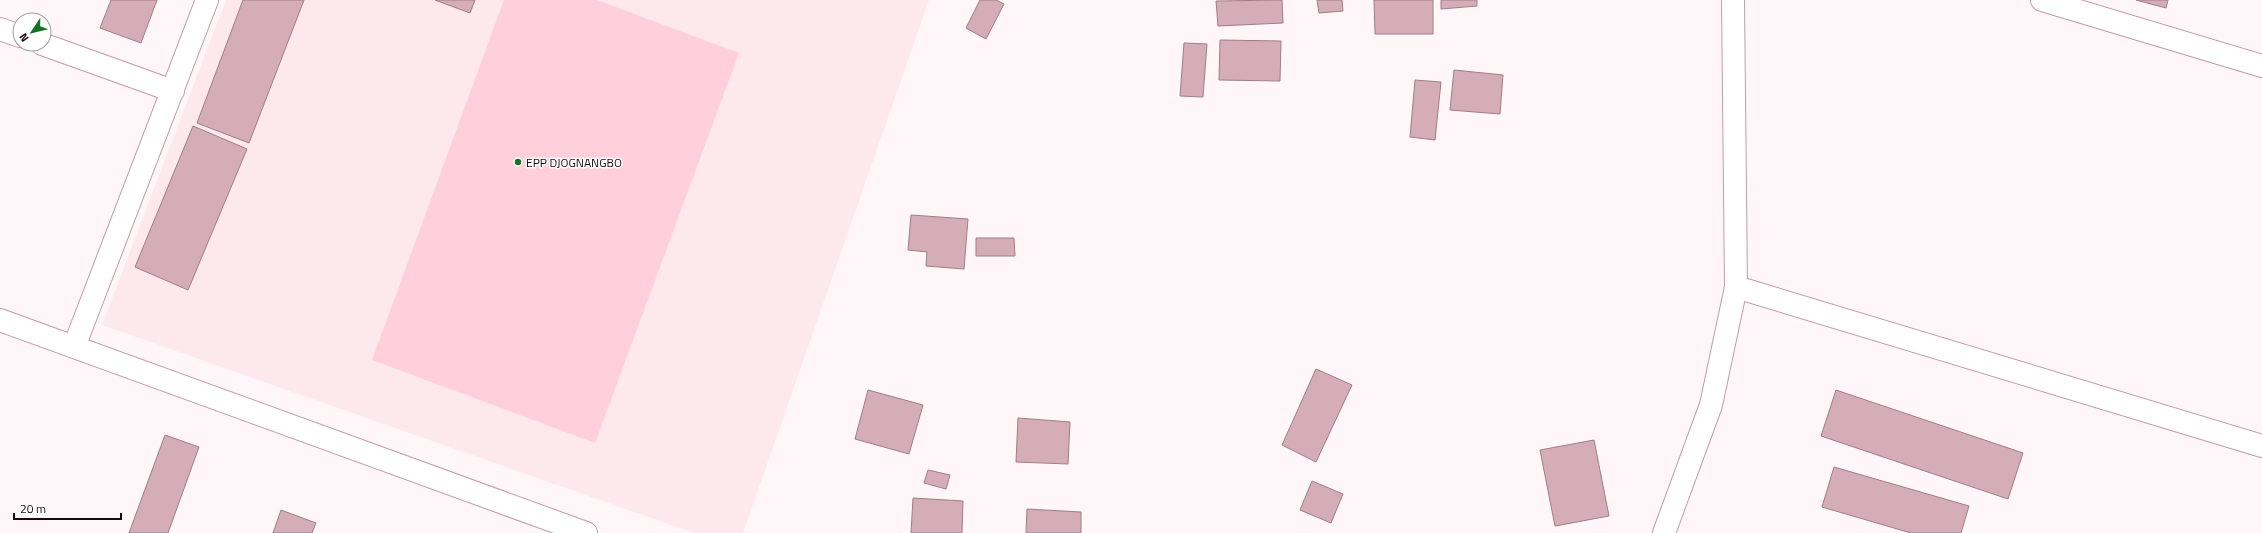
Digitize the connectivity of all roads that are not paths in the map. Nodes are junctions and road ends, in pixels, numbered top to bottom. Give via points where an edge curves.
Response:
1 (207, 0) edge
2 (1733, 0) edge
3 (2042, 0) edge
4 (0, 29) edge
5 (12, 33) edge
6 (52, 48) edge
7 (2262, 66) edge
8 (173, 90) junction
9 (1736, 287) junction
10 (0, 320) edge
11 (74, 347) junction
12 (2262, 446) edge
13 (586, 533) edge
14 (1664, 533) edge

1 - 8 street
2 - 9 street
3 - 7 street
4 - 5 street
6 - 8 street
8 - 11 street
9 - 12 street
9 - 14 street via 1710,405
10 - 11 street
11 - 13 street

